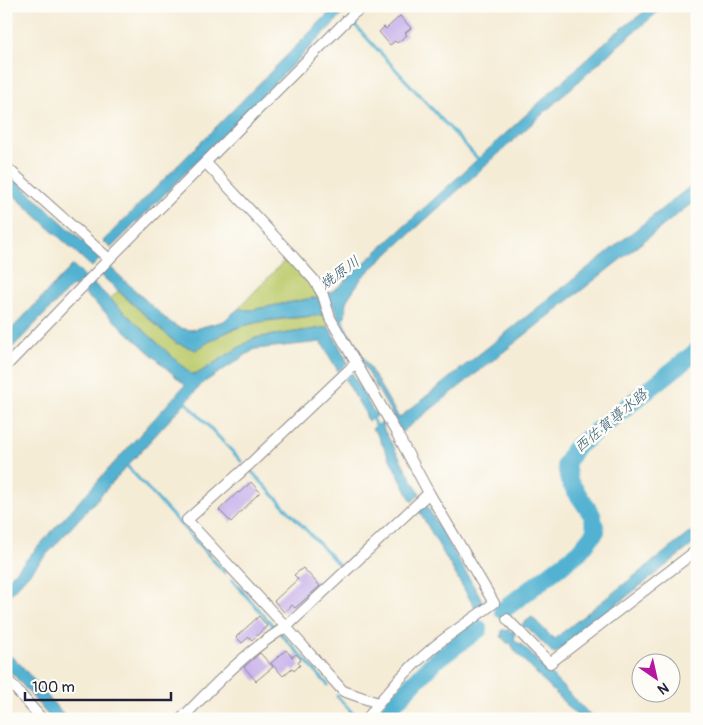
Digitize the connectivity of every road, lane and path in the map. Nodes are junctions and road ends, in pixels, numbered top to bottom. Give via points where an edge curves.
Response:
1 (345, 6) edge
2 (364, 6) edge
3 (353, 14) junction
4 (206, 163) junction
5 (6, 167) edge
6 (109, 259) junction
7 (6, 366) edge
8 (349, 369) junction
9 (423, 499) junction
10 (697, 550) edge
11 (507, 619) dead end
12 (286, 626) junction
13 (6, 678) edge
14 (378, 703) junction
15 (42, 719) edge
16 (181, 719) edge
17 (367, 719) edge

1 - 3 street
2 - 3 street
3 - 4 street
4 - 6 street
4 - 8 street via 314,280 325,299
5 - 6 street
6 - 7 street
8 - 9 street via 396,432
8 - 12 street via 187,520
9 - 12 street
9 - 14 street via 494,603 414,664
10 - 11 street via 550,663
12 - 14 street via 342,691
12 - 16 street via 240,660
13 - 15 street
14 - 17 street

